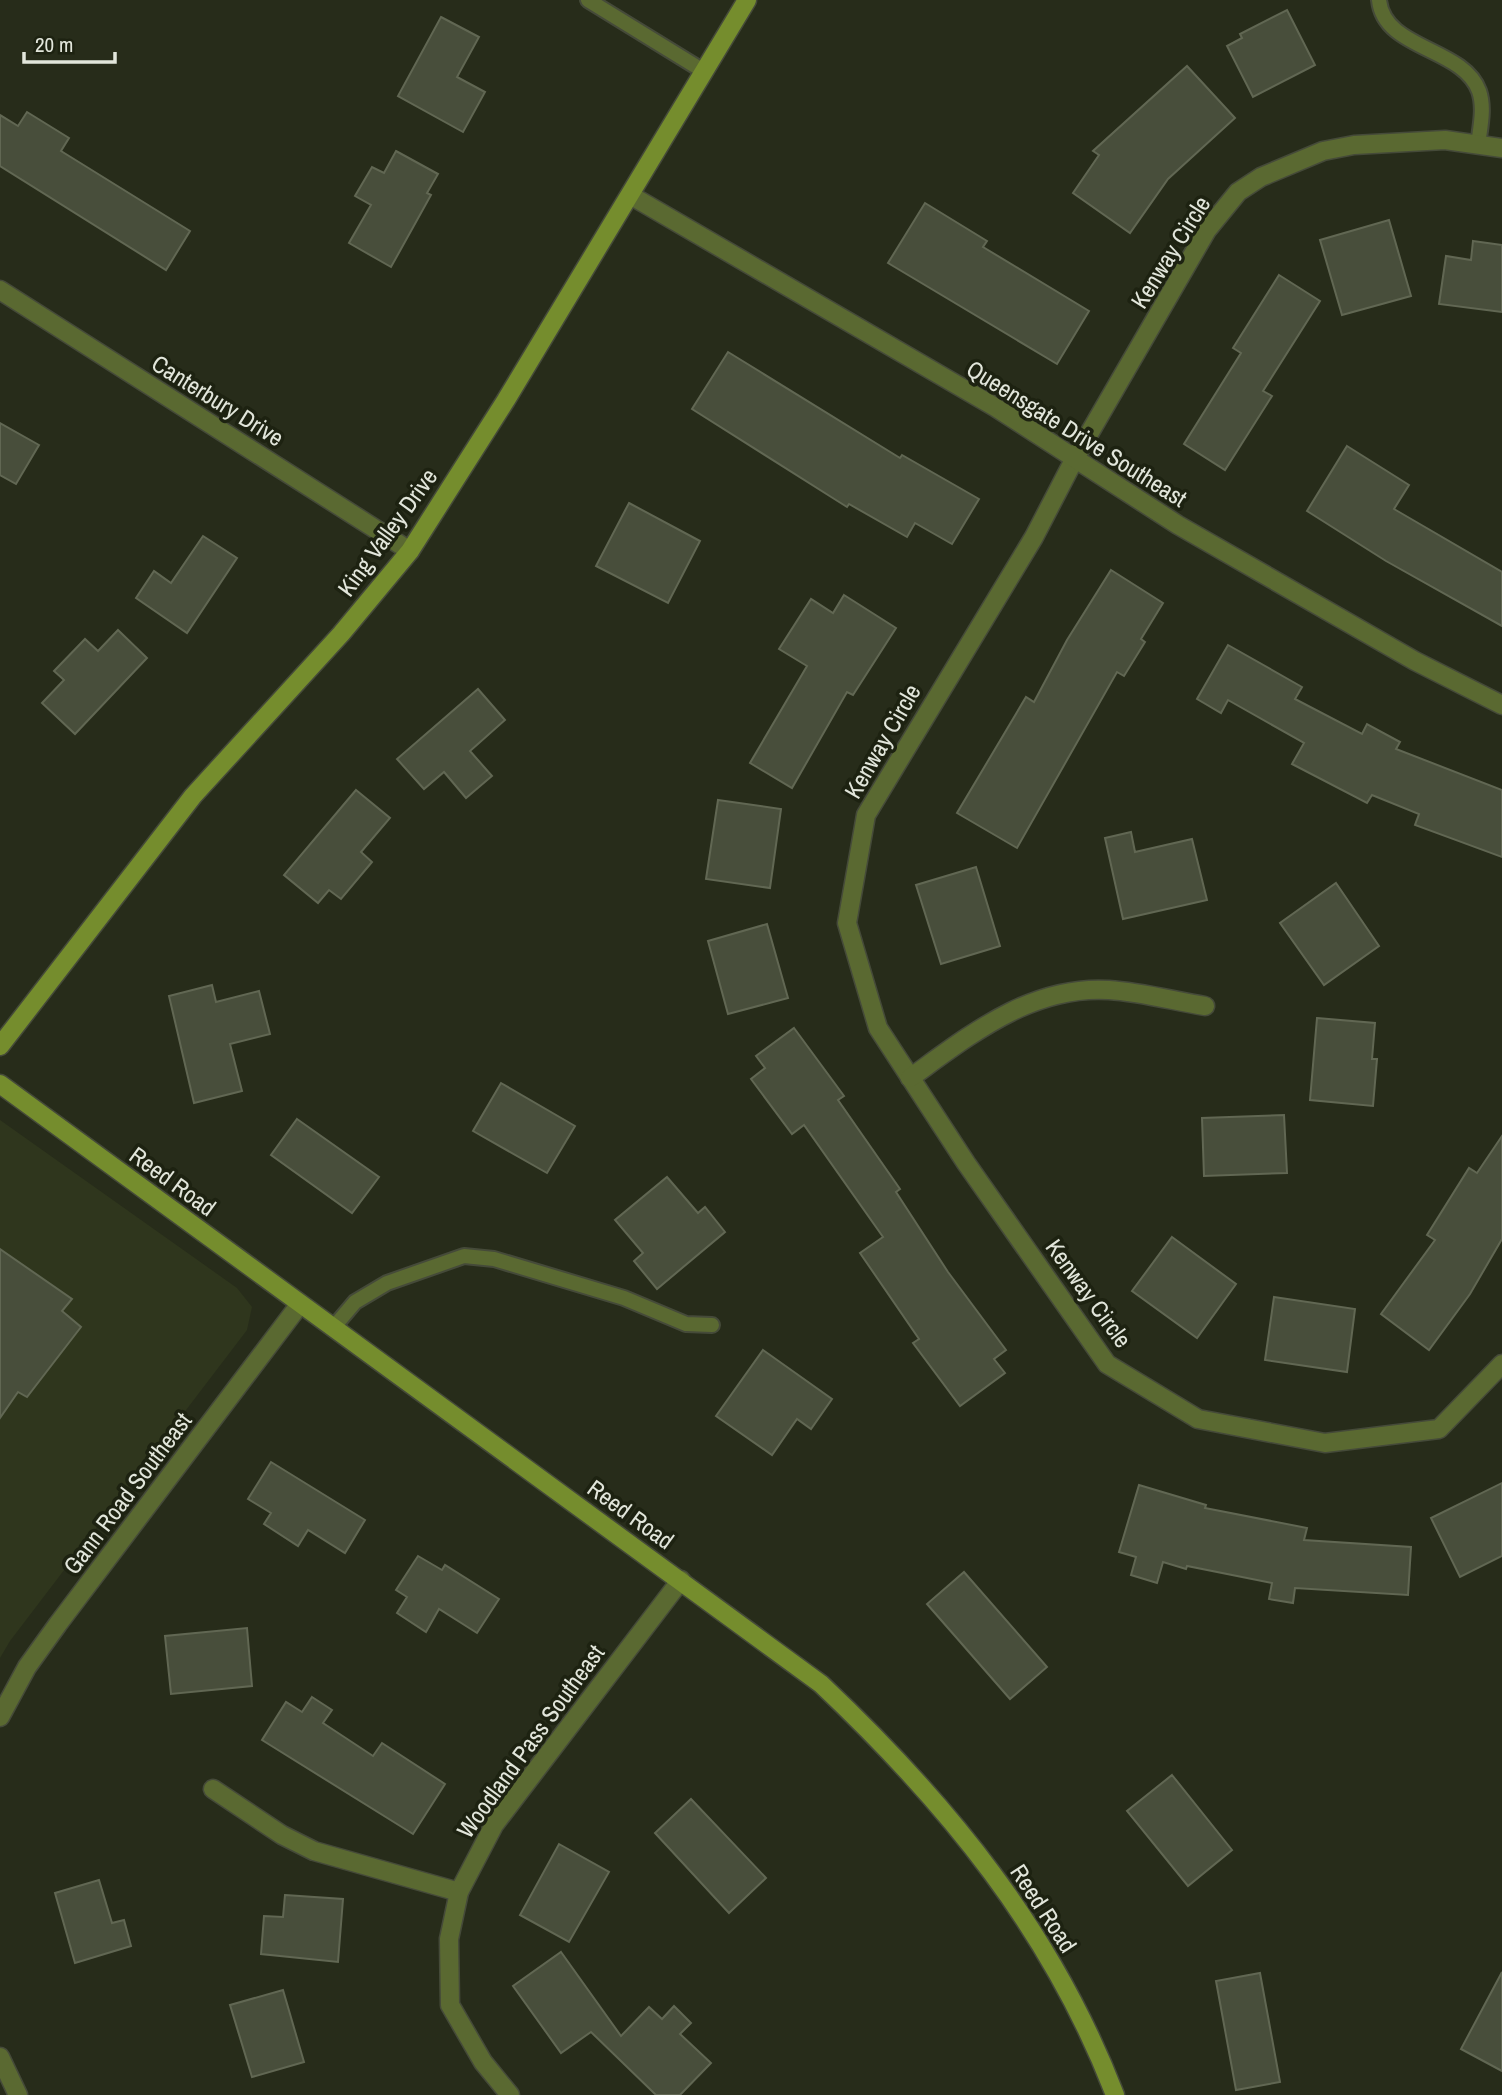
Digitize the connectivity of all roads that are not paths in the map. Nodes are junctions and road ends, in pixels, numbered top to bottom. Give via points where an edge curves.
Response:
1 (588, 0) edge
2 (747, 0) edge
3 (1379, 0) edge
4 (705, 72) junction
5 (1478, 145) junction
6 (1502, 148) edge
7 (630, 195) junction
8 (0, 290) edge
9 (1075, 457) junction
10 (410, 551) junction
11 (1502, 705) edge
12 (1205, 1006) dead end
13 (0, 1046) edge
14 (910, 1078) junction
15 (0, 1084) edge
16 (300, 1304) junction
17 (712, 1325) dead end
18 (333, 1328) junction
19 (1502, 1364) edge
20 (681, 1580) junction
21 (0, 1717) edge
22 (213, 1789) dead end
23 (459, 1892) junction
24 (0, 2057) edge
25 (18, 2095) edge
26 (510, 2095) edge
27 (1115, 2095) edge

1 - 4 lane
2 - 4 street, King Valley Drive
3 - 5 lane via 1389,26 1468,74 1482,111
4 - 7 street, King Valley Drive
5 - 6 street, Kenway Circle
5 - 9 street, Kenway Circle via 1399,142 1323,151 1261,177 1238,192 1207,230
7 - 9 street, Queensgate Drive Southeast
7 - 10 street, King Valley Drive
8 - 10 street, Canterbury Drive
9 - 11 street, Queensgate Drive Southeast via 1178,525 1415,661
9 - 14 street, Kenway Circle via 1034,537 866,815 847,923 878,1028
10 - 13 street, King Valley Drive via 341,635 193,796
12 - 14 street via 1108,989 1040,996 984,1026
14 - 19 street, Kenway Circle via 1107,1364 1198,1419 1325,1443 1439,1429
15 - 16 street, Reed Road
16 - 18 street, Reed Road
16 - 21 street, Gann Road Southeast via 58,1624 27,1667
17 - 18 lane via 686,1324 624,1298 494,1259 464,1256 387,1283 355,1302
18 - 20 street, Reed Road
20 - 23 street, Woodland Pass Southeast via 494,1825
20 - 27 street, Reed Road via 821,1684 964,1833 1046,1954 1078,2010
22 - 23 street via 314,1851
23 - 26 street, Woodland Pass Southeast via 449,1939 450,2005 483,2062
24 - 25 street

